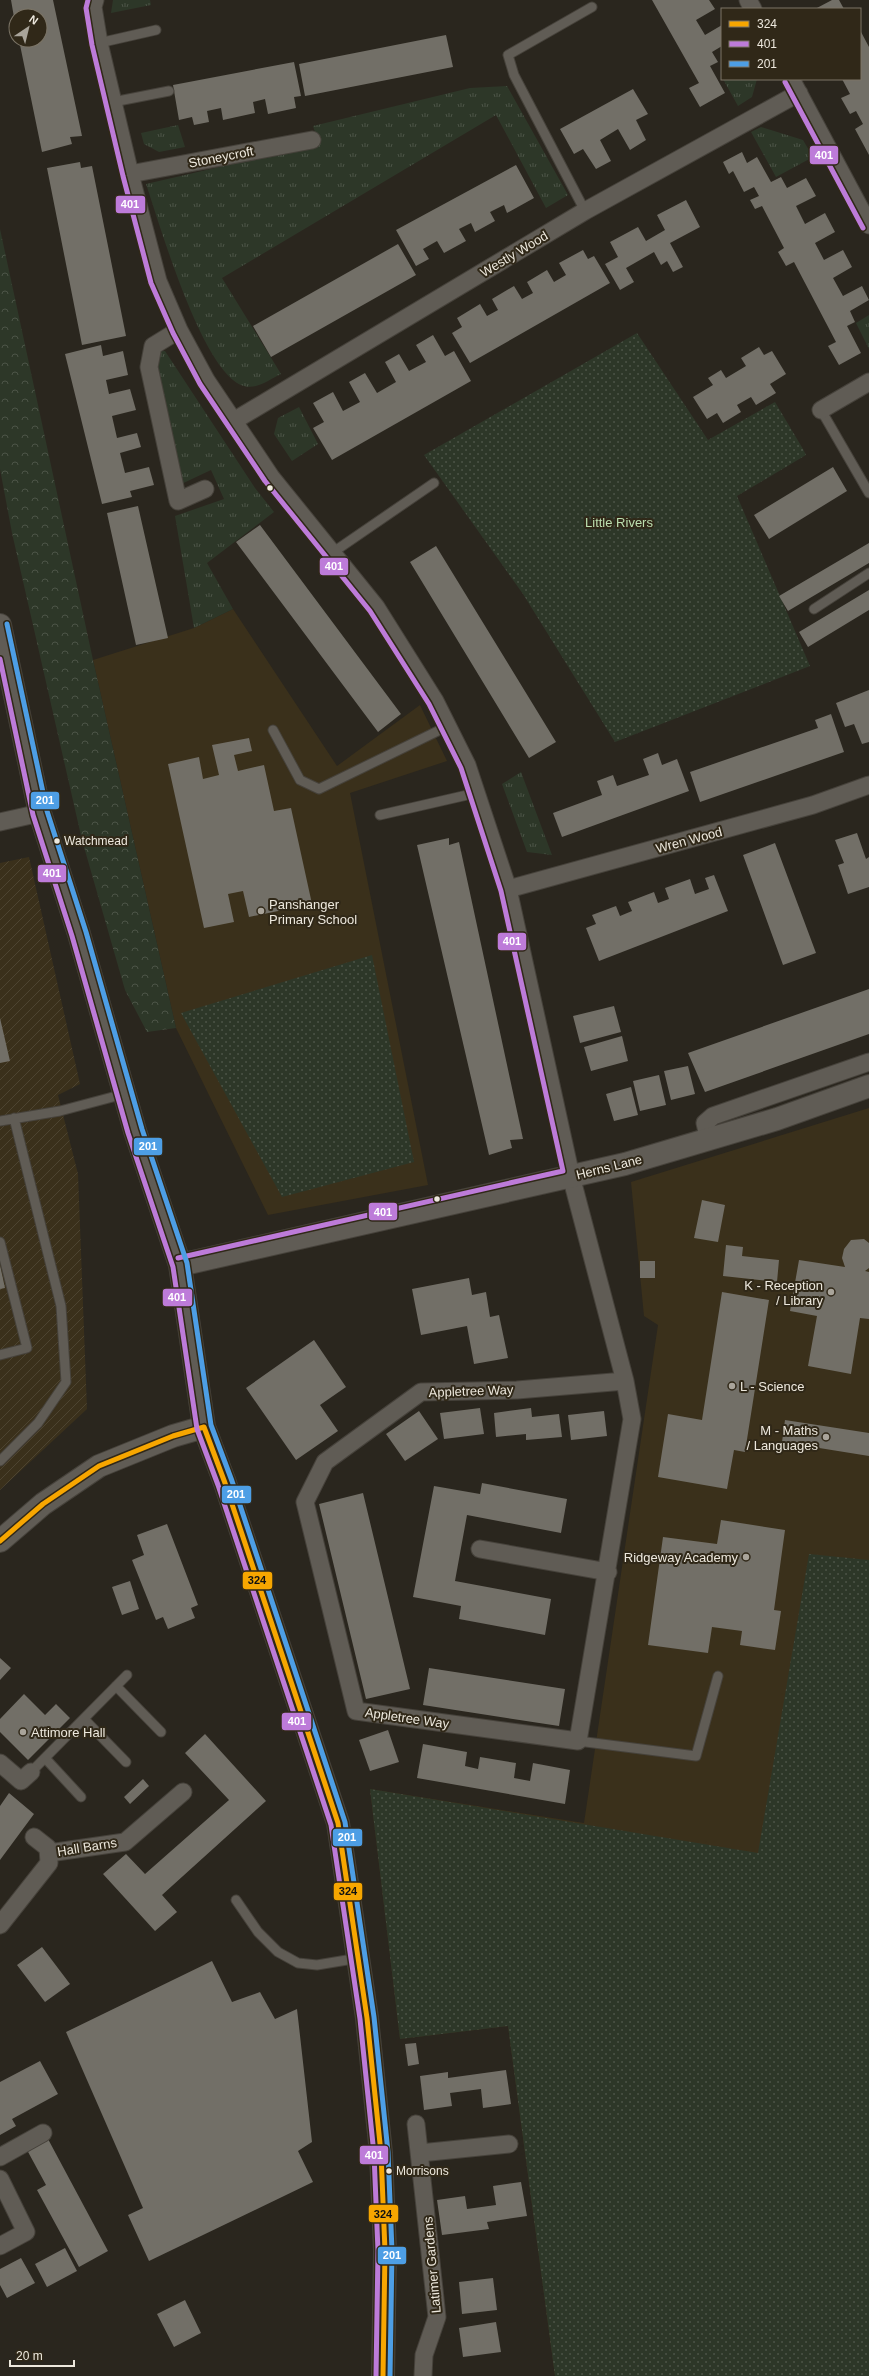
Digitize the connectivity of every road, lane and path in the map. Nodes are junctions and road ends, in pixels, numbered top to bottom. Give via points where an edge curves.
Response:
1 (95, 0) edge
2 (592, 7) dead end
3 (156, 30) dead end
4 (99, 43) junction
5 (795, 86) edge
6 (169, 91) dead end
7 (113, 102) junction
8 (312, 140) dead end
9 (130, 174) junction
10 (585, 212) junction
11 (869, 225) edge
12 (179, 330) junction
13 (869, 382) edge
14 (821, 410) joint
15 (232, 422) junction
16 (434, 483) dead end
17 (205, 489) dead end
18 (869, 493) edge
19 (332, 553) junction
20 (869, 573) edge
21 (814, 608) dead end
22 (0, 625) edge
23 (448, 726) junction
24 (274, 730) dead end
25 (869, 785) edge
26 (476, 793) junction
27 (40, 813) junction
28 (380, 815) dead end
29 (0, 822) edge
30 (508, 889) junction
31 (869, 1062) edge
32 (869, 1086) edge
33 (124, 1094) junction
34 (14, 1118) junction
35 (0, 1121) edge
36 (709, 1140) junction
37 (571, 1176) junction
38 (0, 1242) edge
39 (180, 1265) junction
40 (0, 1355) edge
41 (625, 1381) junction
42 (204, 1426) junction
43 (0, 1462) edge
44 (0, 1541) edge
45 (480, 1549) dead end
46 (608, 1572) junction
47 (127, 1675) dead end
48 (718, 1676) dead end
49 (116, 1686) junction
50 (84, 1719) junction
51 (161, 1732) dead end
52 (578, 1741) junction
53 (45, 1758) junction
54 (126, 1762) dead end
55 (0, 1763) edge
56 (31, 1772) joint
57 (183, 1792) dead end
58 (81, 1797) dead end
59 (34, 1837) dead end
60 (49, 1853) junction
61 (236, 1900) dead end
62 (0, 1925) edge
63 (359, 1958) junction
64 (416, 2124) dead end
65 (42, 2133) dead end
66 (509, 2144) dead end
67 (420, 2153) junction
68 (0, 2157) edge
69 (0, 2179) edge
70 (0, 2246) edge
71 (384, 2376) edge
72 (423, 2376) edge

1 - 4 street via 93,7
2 - 10 lane via 508,55 514,75
3 - 4 lane
4 - 7 street
5 - 10 street, Westly Wood
5 - 11 street
6 - 7 lane
7 - 9 street
8 - 9 street, Stoneycroft
9 - 12 street via 158,281
10 - 15 street, Westly Wood
12 - 15 street
12 - 17 street via 153,346 149,367 178,501
13 - 14 street
14 - 18 lane
15 - 19 street via 271,477
16 - 19 lane
19 - 23 street via 376,607
20 - 21 lane
22 - 27 main road
23 - 24 lane via 319,789 300,780
23 - 26 street via 467,765
25 - 30 street, Wren Wood via 791,812
26 - 28 lane
26 - 30 street
27 - 29 street
27 - 33 main road via 79,934
30 - 37 street
31 - 36 street via 713,1116 705,1123
32 - 36 main road, Herns Lane
33 - 34 lane via 60,1111
33 - 39 main road
34 - 35 lane
34 - 43 lane via 61,1306 66,1382 38,1423
36 - 37 main road, Herns Lane via 625,1164
37 - 39 main road, Herns Lane
37 - 41 street
38 - 40 lane via 27,1348
39 - 42 main road
41 - 46 street via 632,1419
41 - 52 street, Appletree Way via 517,1390 421,1392 325,1462 305,1502 356,1711
42 - 44 main road via 99,1466 43,1504
42 - 63 main road via 338,1823
45 - 46 street
46 - 52 street
47 - 49 lane
48 - 52 lane via 696,1756
49 - 50 lane
49 - 51 lane
50 - 53 lane
50 - 54 lane
53 - 56 lane
53 - 58 lane
55 - 56 street via 21,1781
57 - 60 street, Hall Barns via 125,1842
59 - 60 street, Hall Barns via 48,1848
60 - 62 street, Hall Barns via 49,1863
61 - 63 lane via 258,1932 278,1952 298,1963 317,1965
63 - 71 main road via 373,2064 381,2153 385,2251
64 - 67 street, Latimer Gardens
65 - 68 street
66 - 67 street
67 - 72 street, Latimer Gardens via 438,2317 424,2355
69 - 70 street via 26,2232

